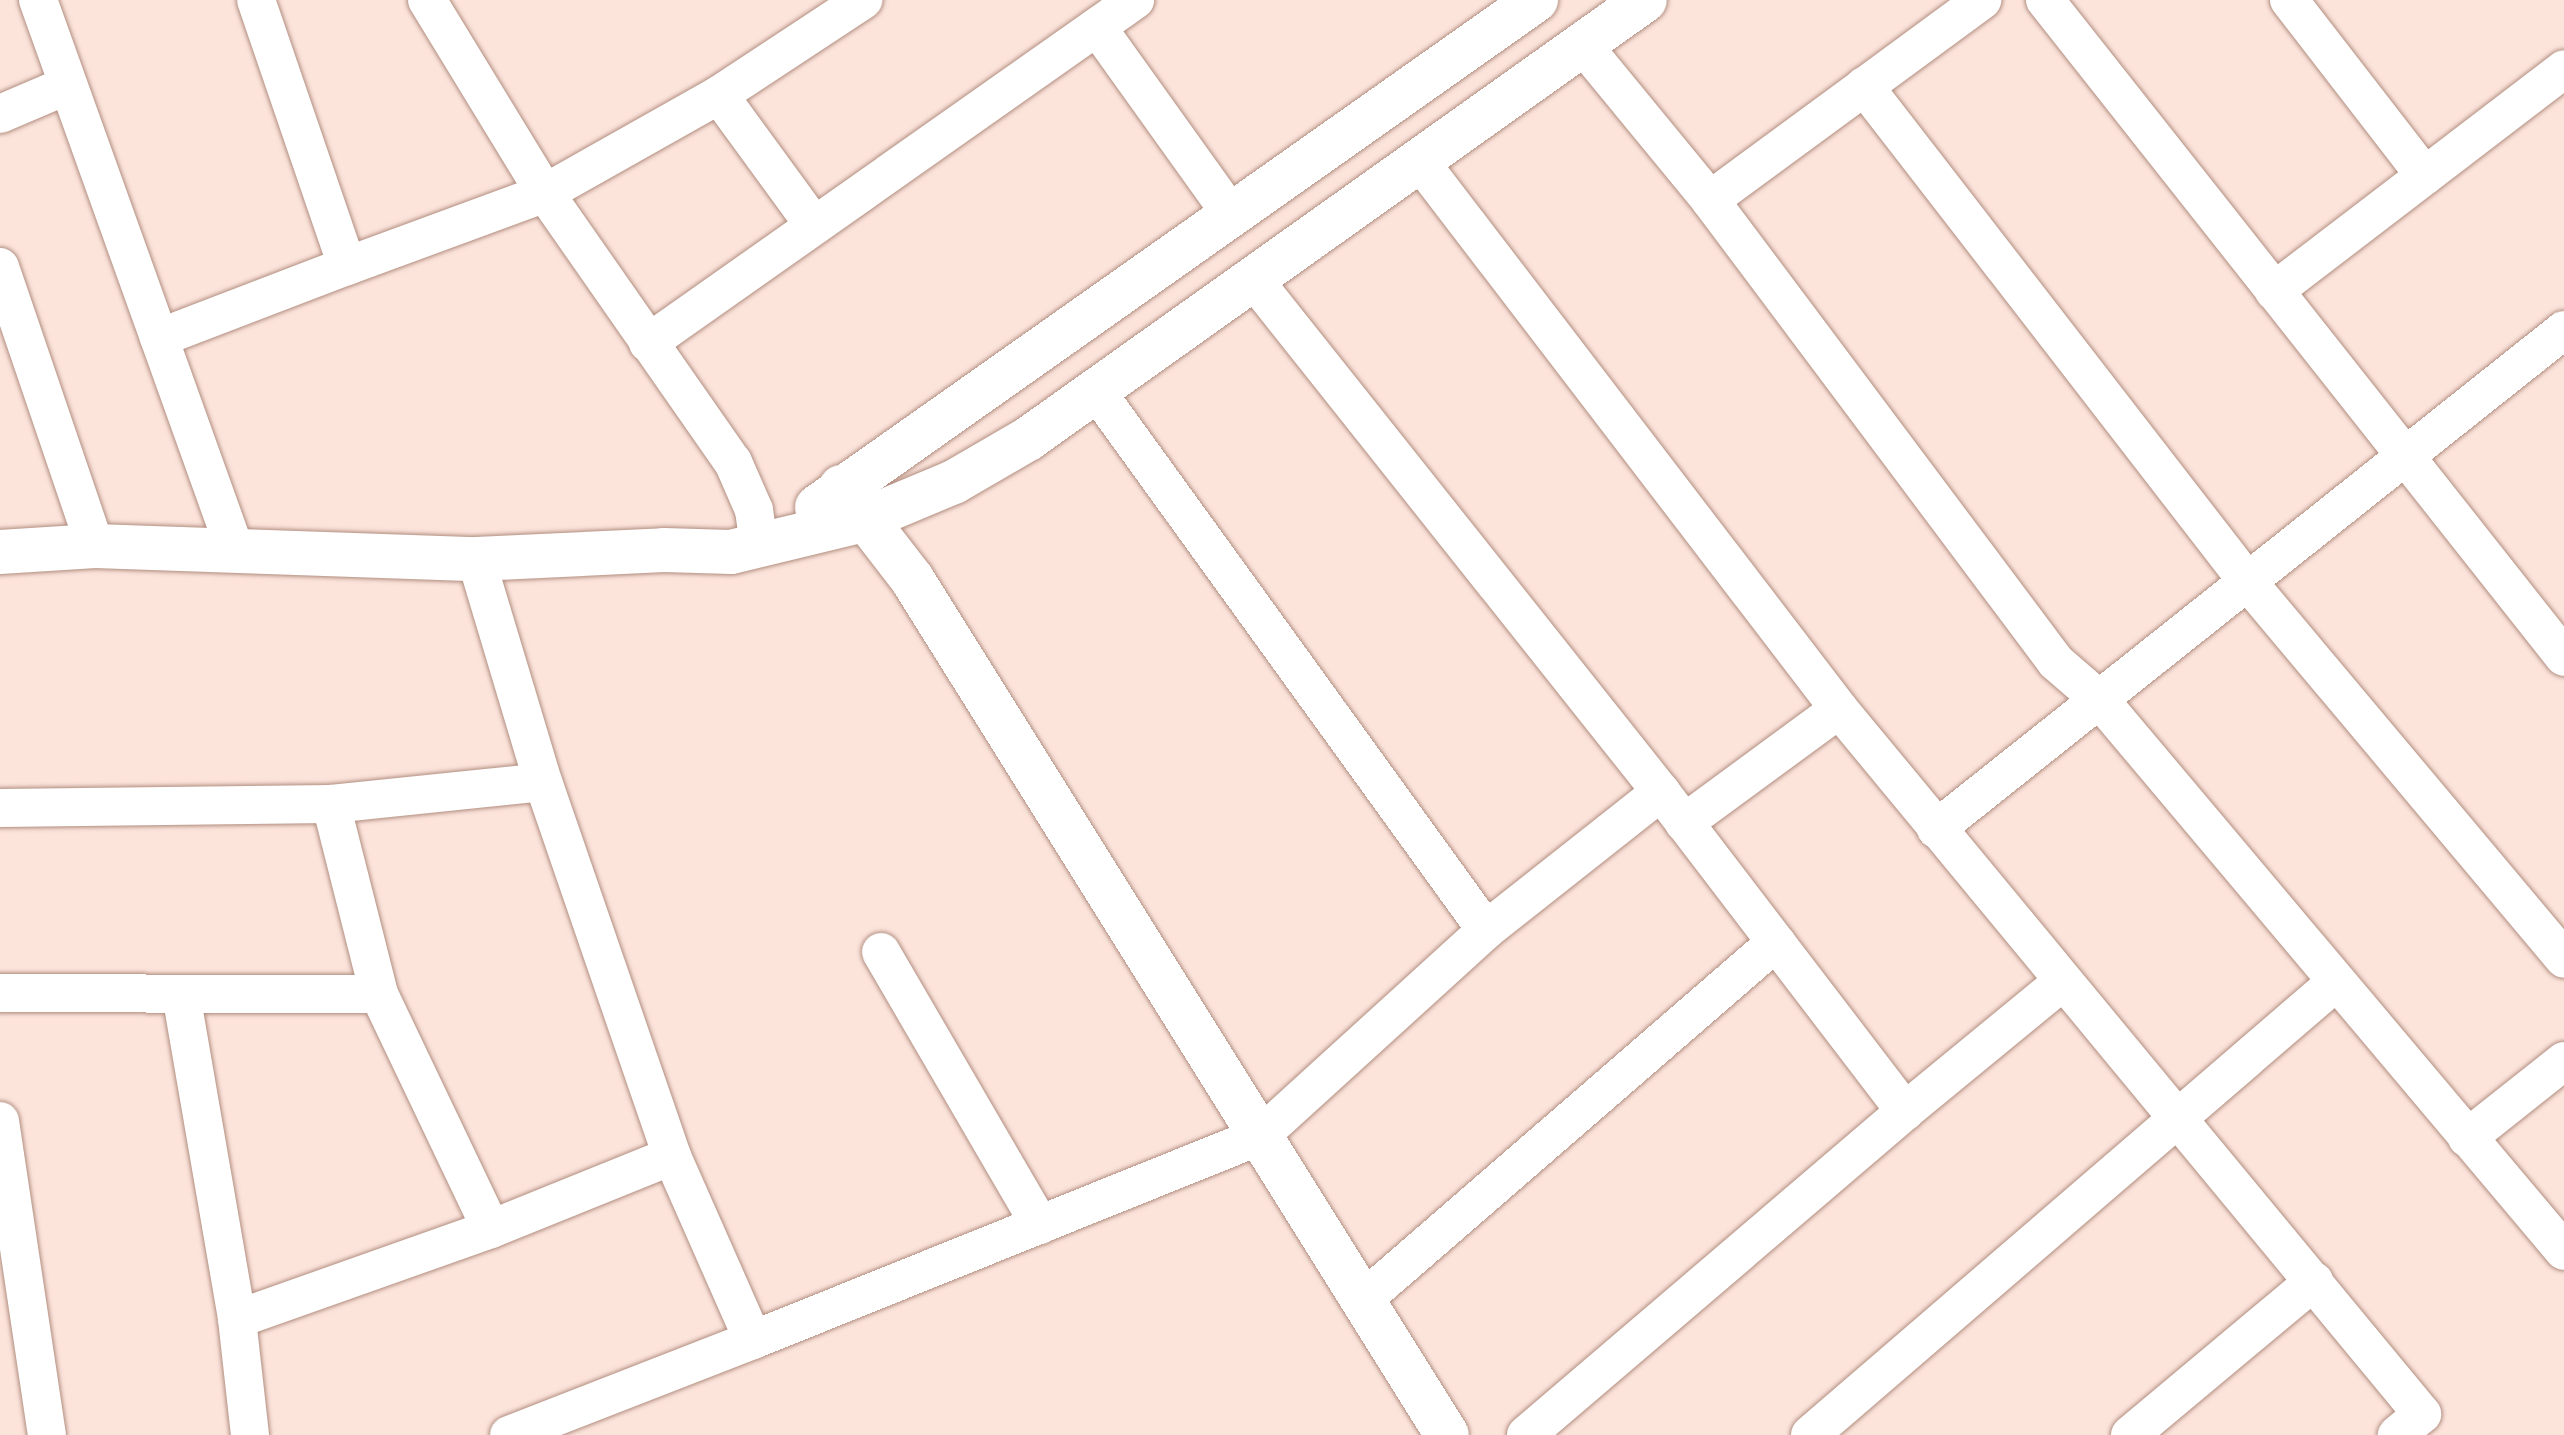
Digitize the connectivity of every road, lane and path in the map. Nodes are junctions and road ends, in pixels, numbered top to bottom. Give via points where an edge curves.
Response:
1 (38, 0) edge
2 (256, 0) edge
3 (427, 0) edge
4 (863, 0) edge
5 (1536, 0) edge
6 (1645, 0) edge
7 (1982, 0) edge
8 (2045, 0) edge
9 (1133, 1) edge
10 (2305, 6) edge
11 (1097, 27) junction
12 (1582, 44) junction
13 (2564, 69) edge
14 (68, 85) junction
15 (1864, 86) junction
16 (719, 95) junction
17 (0, 114) edge
18 (1421, 163) junction
19 (2425, 176) junction
20 (545, 193) junction
21 (1710, 200) junction
22 (1231, 214) junction
23 (813, 224) junction
24 (347, 266) junction
25 (0, 267) edge
26 (1254, 280) junction
27 (2274, 291) junction
28 (2564, 330) edge
29 (159, 338) junction
30 (648, 343) junction
31 (1097, 392) junction
32 (2404, 455) junction
33 (852, 504) junction
34 (95, 546) junction
35 (766, 546) junction
36 (235, 550) junction
37 (0, 552) edge
38 (476, 559) junction
39 (2247, 581) junction
40 (2564, 657) edge
41 (2100, 700) junction
42 (1839, 709) junction
43 (543, 782) junction
44 (1661, 792) junction
45 (331, 804) junction
46 (0, 808) edge
47 (1684, 823) junction
48 (1936, 829) junction
49 (1486, 930) junction
50 (1776, 942) junction
51 (881, 952) dead end
52 (2564, 959) edge
53 (2062, 982) junction
54 (2336, 982) junction
55 (0, 993) edge
56 (181, 994) junction
57 (379, 994) junction
58 (2564, 1061) edge
59 (1905, 1111) junction
60 (2179, 1117) junction
61 (0, 1121) edge
62 (1260, 1136) junction
63 (2467, 1138) junction
64 (672, 1156) junction
65 (1040, 1225) junction
66 (491, 1229) junction
67 (2564, 1251) edge
68 (2314, 1281) junction
69 (1364, 1299) junction
70 (237, 1319) junction
71 (753, 1340) junction
72 (2420, 1428) edge
73 (47, 1435) edge
74 (250, 1435) edge
75 (510, 1435) edge
76 (1447, 1435) edge
77 (1526, 1435) edge
78 (1810, 1435) edge
79 (2130, 1435) edge

1 - 14 street
2 - 24 street
3 - 20 street
4 - 16 street
5 - 22 street
6 - 12 street
7 - 15 street
8 - 27 street
9 - 11 street
10 - 19 street
11 - 22 street
11 - 23 street
12 - 18 street
12 - 21 street
13 - 19 street
14 - 17 street
14 - 29 street
15 - 21 street
15 - 39 street
16 - 20 street
16 - 23 street
18 - 26 street
18 - 42 street
19 - 27 street
20 - 24 street
20 - 30 street
21 - 41 street via 2056,662
22 - 33 street
23 - 30 street
24 - 29 street
25 - 34 street
26 - 31 street
26 - 44 street
27 - 32 street
28 - 32 street
29 - 36 street
30 - 35 street via 733,462
31 - 33 street via 954,482
31 - 49 street
32 - 39 street
32 - 40 street
33 - 35 street
33 - 62 street via 912,579
34 - 36 street
34 - 37 street
35 - 38 street
36 - 38 street
38 - 43 street
39 - 41 street
39 - 52 street
41 - 48 street
41 - 54 street
42 - 47 street
42 - 48 street
43 - 45 street
43 - 64 street
44 - 47 street
44 - 49 street
45 - 46 street
45 - 57 street
47 - 50 street
48 - 53 street
49 - 62 street
50 - 59 street
50 - 69 street
51 - 65 street
53 - 59 street
53 - 60 street
54 - 60 street
54 - 63 street
55 - 56 street
56 - 57 street
56 - 70 street
57 - 66 street
58 - 63 street
59 - 77 street
60 - 68 street
60 - 78 street
61 - 73 street
62 - 65 street
62 - 69 street
63 - 67 street
64 - 66 street
64 - 71 street
65 - 71 street
66 - 70 street
68 - 72 street
68 - 79 street
69 - 76 street
70 - 74 street
71 - 75 street

